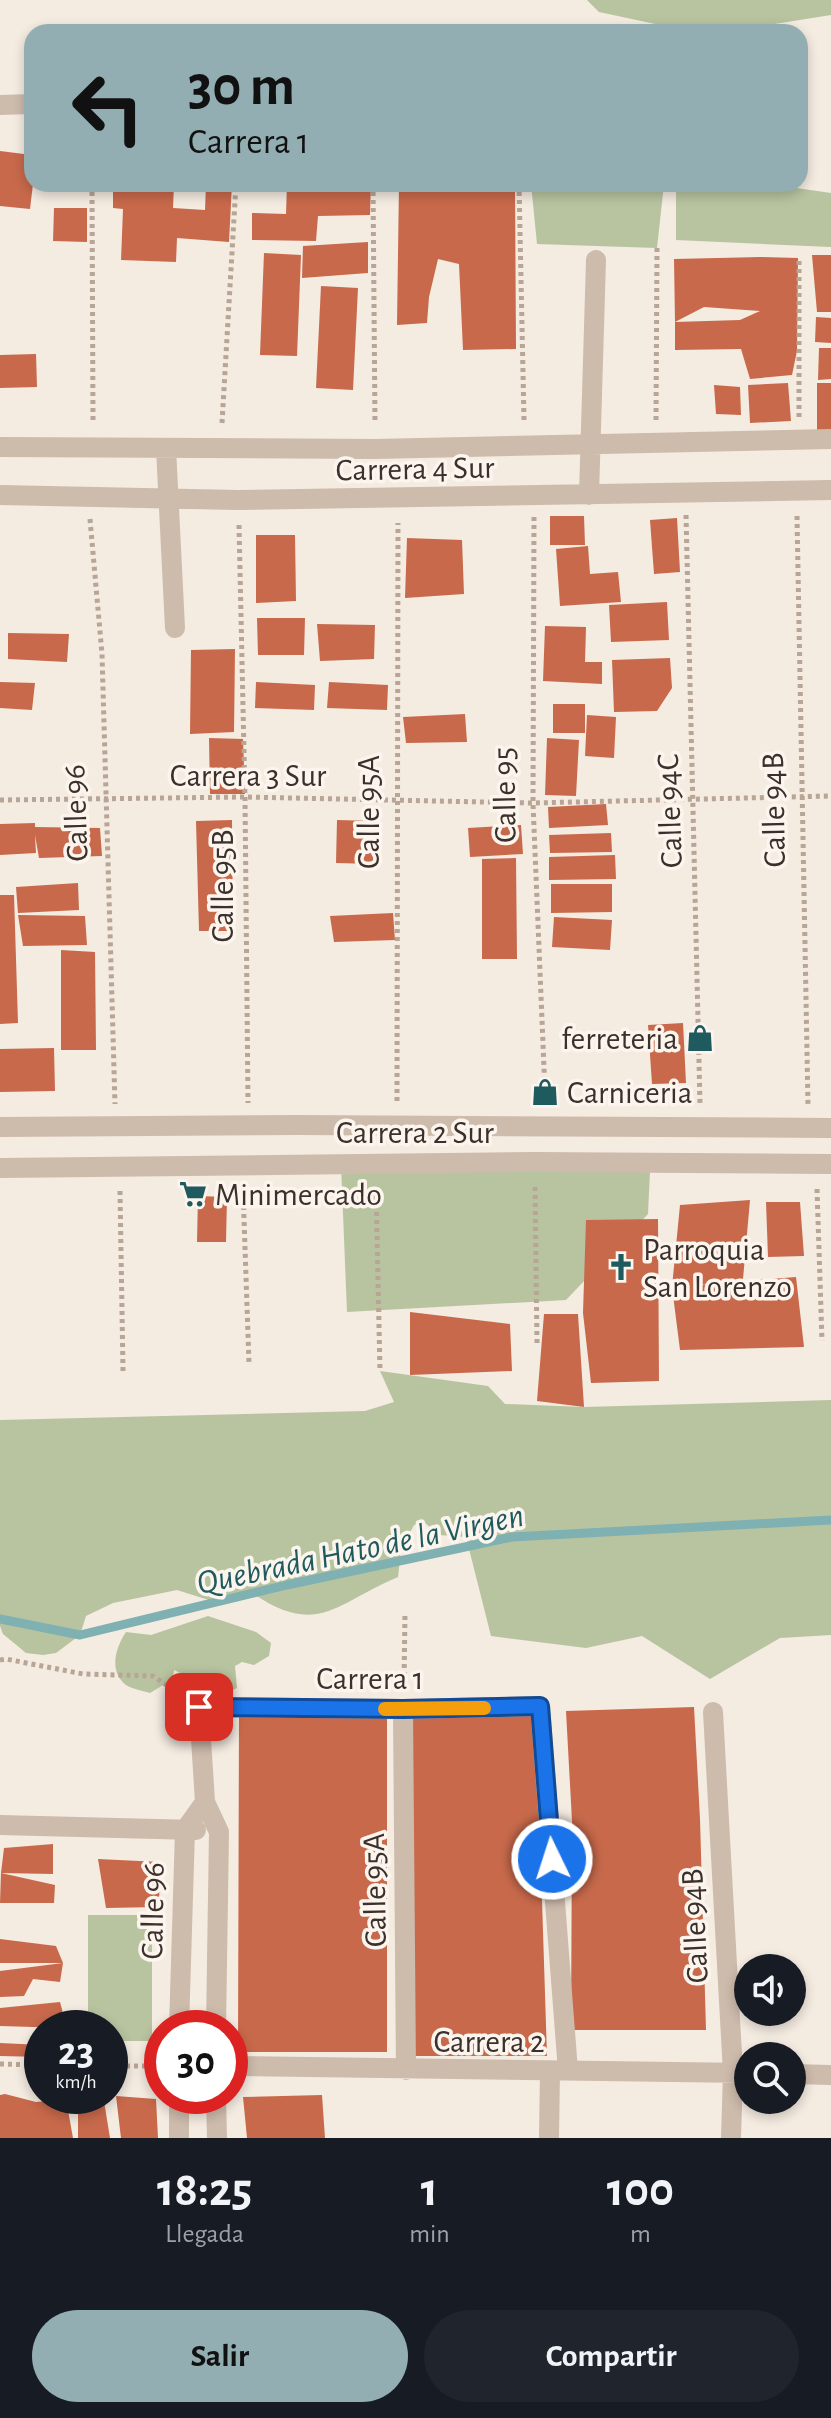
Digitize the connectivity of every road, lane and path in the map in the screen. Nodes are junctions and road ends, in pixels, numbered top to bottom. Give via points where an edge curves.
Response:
1 (24, 104) edge
2 (0, 105) edge
3 (92, 192) edge
4 (236, 192) edge
5 (373, 192) edge
6 (519, 192) edge
7 (657, 248) dead end
8 (799, 257) dead end
9 (596, 260) dead end
10 (799, 438) junction
11 (831, 439) edge
12 (656, 441) junction
13 (592, 443) junction
14 (524, 445) junction
15 (0, 447) edge
16 (94, 448) junction
17 (166, 448) junction
18 (221, 448) junction
19 (375, 449) junction
20 (831, 490) edge
21 (797, 491) junction
22 (686, 494) junction
23 (0, 495) edge
24 (589, 495) junction
25 (535, 496) junction
26 (88, 498) junction
27 (398, 498) junction
28 (169, 499) junction
29 (238, 500) junction
30 (175, 628) dead end
31 (831, 796) edge
32 (245, 797) junction
33 (803, 797) junction
34 (104, 799) junction
35 (0, 800) edge
36 (398, 801) junction
37 (693, 801) junction
38 (533, 803) junction
39 (545, 1092) dead end
40 (297, 1125) junction
41 (397, 1126) junction
42 (0, 1127) edge
43 (115, 1127) junction
44 (248, 1127) junction
45 (700, 1128) junction
46 (831, 1128) edge
47 (808, 1129) junction
48 (535, 1162) junction
49 (299, 1163) junction
50 (376, 1163) junction
51 (824, 1164) edge
52 (242, 1165) junction
53 (119, 1166) junction
54 (0, 1168) edge
55 (822, 1341) dead end
56 (537, 1343) dead end
57 (249, 1363) dead end
58 (123, 1371) dead end
59 (380, 1371) dead end
60 (405, 1612) dead end
61 (0, 1660) edge
62 (199, 1707) junction
63 (403, 1709) junction
64 (713, 1712) dead end
65 (205, 1802) junction
66 (0, 1825) edge
67 (185, 1830) junction
68 (219, 1832) junction
69 (180, 2010) edge
70 (216, 2010) edge
71 (738, 2042) edge
72 (0, 2064) edge
73 (24, 2065) edge
74 (248, 2066) edge
75 (406, 2070) junction
76 (559, 2071) junction
77 (734, 2073) edge
78 (806, 2074) edge
79 (831, 2075) edge
80 (179, 2114) edge
81 (216, 2114) edge
82 (734, 2114) edge
83 (179, 2138) edge
84 (217, 2138) edge
85 (549, 2138) edge
86 (731, 2138) edge

1 - 2 street
3 - 16 path
4 - 18 path
5 - 19 path
6 - 14 path
7 - 12 path
8 - 10 path
9 - 13 street
10 - 11 street, Carrera 4 Sur
10 - 12 street, Carrera 4 Sur
12 - 13 street, Carrera 4 Sur
13 - 14 street, Carrera 4 Sur
13 - 24 street
14 - 19 street, Carrera 4 Sur
15 - 16 street, Carrera 4 Sur
16 - 17 street, Carrera 4 Sur
17 - 18 street, Carrera 4 Sur
17 - 28 street
18 - 19 street, Carrera 4 Sur
20 - 21 street, Carrera 4 Sur
21 - 22 street, Carrera 4 Sur
21 - 33 path, Calle 94B
22 - 24 street, Carrera 4 Sur
22 - 37 path, Calle 94C
23 - 26 street, Carrera 4 Sur
24 - 25 street, Carrera 4 Sur
25 - 27 street, Carrera 4 Sur
25 - 38 path, Calle 95
26 - 28 street, Carrera 4 Sur
26 - 34 path, Calle 96 via 102,654
27 - 29 street, Carrera 4 Sur
27 - 36 path, Calle 95A
28 - 29 street, Carrera 4 Sur
28 - 30 street
29 - 32 path, Calle 95B
31 - 33 path, Carrera 3 Sur
32 - 34 path, Carrera 3 Sur
32 - 36 path, Carrera 3 Sur
32 - 44 path, Calle 95B
33 - 37 path, Carrera 3 Sur
33 - 47 path, Calle 94B
34 - 35 path, Carrera 3 Sur
34 - 43 path, Calle 96
36 - 38 path, Carrera 3 Sur
36 - 41 path, Calle 95A
37 - 38 path, Carrera 3 Sur
37 - 45 path, Calle 94C
38 - 39 path, Calle 95
40 - 41 street, Carrera 2 Sur
40 - 44 street, Carrera 2 Sur
40 - 49 street
41 - 45 street, Carrera 2 Sur
42 - 43 street, Carrera 2 Sur
43 - 44 street, Carrera 2 Sur
45 - 47 street, Carrera 2 Sur
46 - 47 street, Carrera 2 Sur
48 - 50 street, Carrera 2 Sur
48 - 51 street, Carrera 2 Sur
48 - 56 path
49 - 50 street, Carrera 2 Sur
49 - 52 street, Carrera 2 Sur
50 - 59 path
51 - 55 path
52 - 53 street, Carrera 2 Sur
52 - 57 path
53 - 54 street, Carrera 2 Sur
53 - 58 path
60 - 63 path
61 - 62 path via 83,1674 153,1676
62 - 63 street, Carrera 1
62 - 65 street, Calle 96
63 - 75 street, Calle 95A
63 - 76 street, Carrera 1 via 540,1706
64 - 71 street, Calle 94B
65 - 67 street, Calle 96
65 - 68 street, Calle 96
66 - 67 street
67 - 68 street
67 - 69 street, Calle 96
68 - 70 street, Calle 96
72 - 73 path
74 - 75 street, Carrera 2
75 - 76 street, Carrera 2
76 - 77 street, Carrera 2
76 - 85 street
78 - 79 street
80 - 83 street
81 - 84 street
82 - 86 street, Calle 94B

